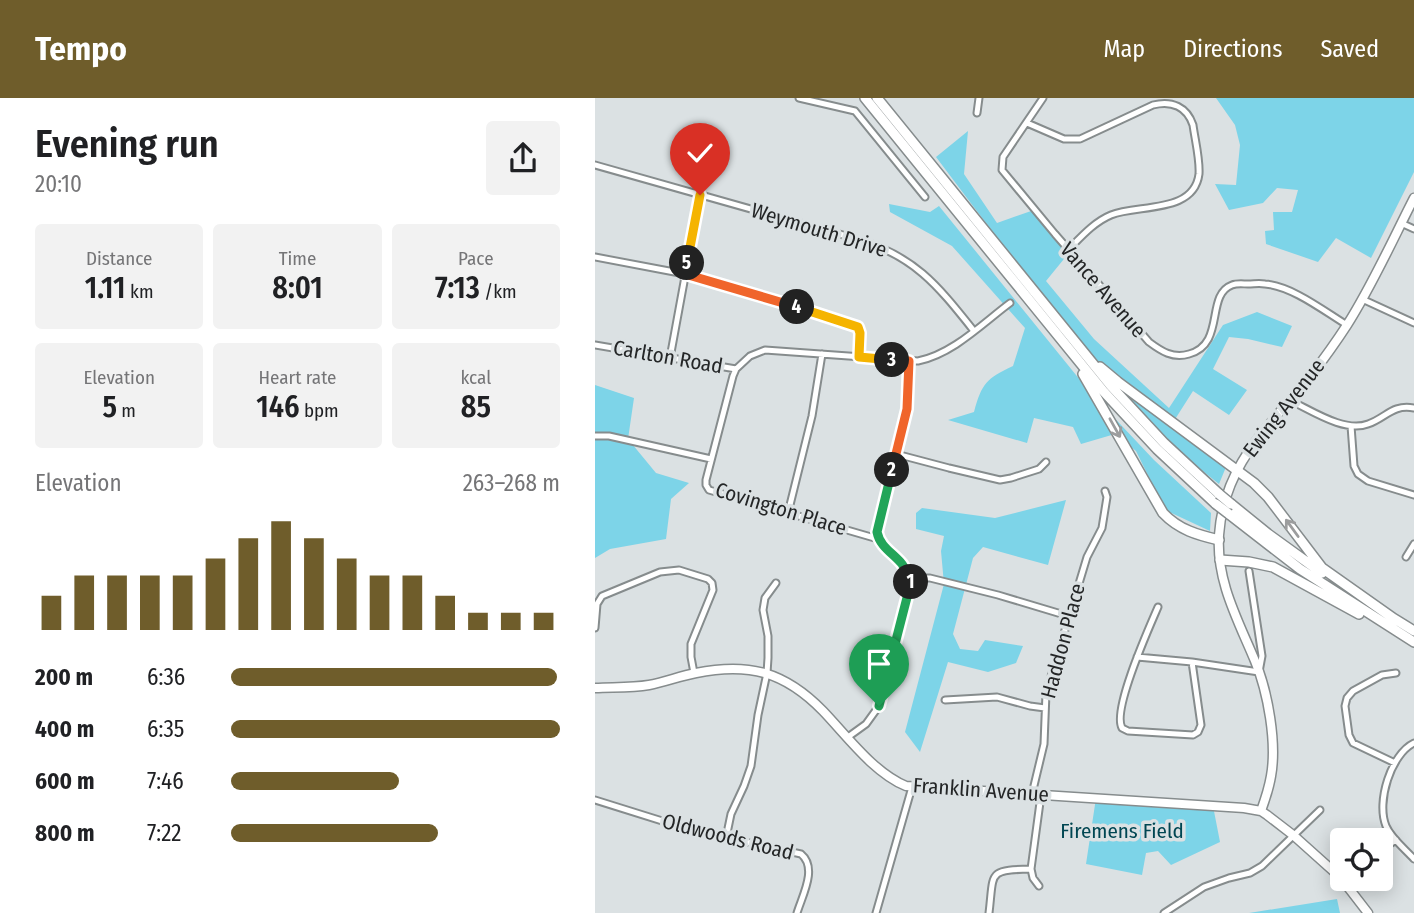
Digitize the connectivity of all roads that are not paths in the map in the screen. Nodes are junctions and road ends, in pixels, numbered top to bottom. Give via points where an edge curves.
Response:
1 (799, 98) edge
2 (865, 98) edge
3 (877, 98) edge
4 (979, 98) edge
5 (1043, 98) edge
6 (977, 114) dead end
7 (1027, 123) junction
8 (595, 165) edge
9 (700, 195) junction
10 (925, 197) dead end
11 (1414, 198) edge
12 (1401, 223) junction
13 (1414, 229) edge
14 (1068, 250) junction
15 (595, 257) edge
16 (685, 274) junction
17 (1362, 299) junction
18 (1010, 303) dead end
19 (1414, 323) edge
20 (1347, 326) junction
21 (974, 331) junction
22 (1071, 339) junction
23 (595, 345) edge
24 (1067, 349) junction
25 (822, 354) junction
26 (859, 357) junction
27 (670, 358) junction
28 (909, 361) junction
29 (736, 369) junction
30 (1289, 400) junction
31 (1414, 408) edge
32 (1351, 426) junction
33 (595, 436) edge
34 (896, 454) junction
35 (712, 459) junction
36 (1046, 462) dead end
37 (1237, 470) junction
38 (1105, 491) dead end
39 (1414, 495) edge
40 (1218, 499) junction
41 (1230, 509) junction
42 (788, 513) junction
43 (878, 539) junction
44 (1219, 540) junction
45 (1414, 544) edge
46 (1406, 557) dead end
47 (1220, 560) junction
48 (1249, 571) dead end
49 (912, 578) junction
50 (776, 583) dead end
51 (1158, 607) dead end
52 (1068, 616) junction
53 (1397, 621) junction
54 (595, 628) edge
55 (1414, 631) edge
56 (1414, 643) edge
57 (1137, 657) junction
58 (1192, 662) junction
59 (1259, 672) junction
60 (694, 673) junction
61 (767, 673) junction
62 (1395, 673) dead end
63 (595, 688) edge
64 (945, 700) dead end
65 (1045, 708) junction
66 (848, 737) junction
67 (1414, 743) edge
68 (1395, 763) junction
69 (912, 787) junction
70 (1036, 794) junction
71 (595, 800) edge
72 (1319, 810) dead end
73 (1261, 811) junction
74 (1293, 835) junction
75 (726, 838) junction
76 (1396, 840) junction
77 (1393, 842) edge
78 (1414, 859) edge
79 (1330, 867) edge
80 (1031, 869) junction
81 (1039, 886) dead end
82 (1352, 891) edge
83 (797, 913) edge
84 (876, 913) edge
85 (989, 913) edge
86 (1164, 913) edge
87 (1368, 913) edge

1 - 10 street via 855,111
2 - 24 highway
3 - 22 highway
4 - 6 street
5 - 7 street, Vance Avenue
7 - 14 street, Vance Avenue via 1003,157 1002,170
7 - 14 street via 1074,140 1158,103 1179,106 1191,119 1199,167 1192,191 1173,203 1108,216
8 - 9 street, Weymouth Drive
9 - 16 street
9 - 21 street, Weymouth Drive via 869,242 893,253 936,284
11 - 12 main road, Ewing Avenue
12 - 13 street
12 - 17 main road, Ewing Avenue
14 - 20 street, Vance Avenue via 1142,336 1170,355 1188,355 1204,346 1222,293 1237,284 1285,289
15 - 16 street
16 - 26 street via 855,325 860,333
16 - 27 street
17 - 19 street
17 - 20 main road, Ewing Avenue
18 - 21 street, Carlton Road
20 - 30 main road, Ewing Avenue
21 - 28 street, Carlton Road via 942,353
22 - 37 highway via 1118,382
22 - 40 highway
23 - 27 street, Carlton Road
24 - 40 highway via 1146,438
24 -> 44 highway via 1163,513 1184,530
25 - 26 street, Carlton Road
25 - 29 street, Carlton Road via 765,350
25 - 42 street via 813,416
26 - 28 street, Carlton Road
27 - 29 street, Carlton Road
28 - 34 street via 909,399
29 - 35 street
30 - 32 street
30 - 37 main road, Ewing Avenue
31 - 32 street via 1396,408 1369,424
32 - 39 street via 1358,474
33 - 35 street
34 - 36 street via 1000,480 1039,469
34 - 43 street
35 - 42 street, Covington Place via 706,485 712,492
37 - 44 main road, Ewing Avenue via 1224,504
53 -> 37 highway via 1322,568 1268,497
38 - 52 street, Haddon Place via 1102,528 1087,557
40 - 41 highway, bridge
41 - 53 highway
41 - 56 highway via 1268,546
42 - 43 street, Covington Place
43 - 49 street
44 - 47 main road, Ewing Avenue
45 - 46 street
47 - 56 highway via 1280,570
47 - 59 main road, Ewing Avenue via 1230,601
48 - 59 street, Ewing Avenue via 1262,656
49 - 52 street via 998,595
49 - 66 street via 879,706
50 - 61 street via 763,610 769,647
51 - 57 street
52 - 65 street, Haddon Place
53 - 55 highway
54 - 60 street via 597,604 605,594 664,571 679,570 708,579 713,590 691,645
57 - 58 street
57 - 58 street via 1120,720 1128,731 1198,732 1201,725
58 - 59 street
59 - 73 main road, Ewing Avenue via 1269,709 1273,753 1271,781
60 - 61 main road, Franklin Avenue via 732,669
60 - 63 main road, Franklin Avenue via 649,685
61 - 66 main road, Franklin Avenue via 802,692
61 - 75 street via 751,766
62 - 68 street via 1355,689 1345,706 1353,743
64 - 65 street via 997,697
65 - 70 street, Haddon Place
66 - 69 main road, Franklin Avenue via 881,771
67 - 68 street
68 - 76 street via 1383,813
69 - 70 main road, Franklin Avenue
69 - 84 street
70 - 73 main road, Franklin Avenue
70 - 80 street, Haddon Place
71 - 75 street, Oldwoods Road
72 - 74 street
73 - 74 main road, Franklin Avenue
74 - 79 main road, Franklin Avenue
74 - 86 street via 1255,870 1204,887
75 - 83 street, Oldwoods Road via 803,856 809,872
76 - 77 street
76 - 78 street
80 - 81 street
80 - 85 street via 998,873 993,879
82 - 87 main road, Franklin Avenue

